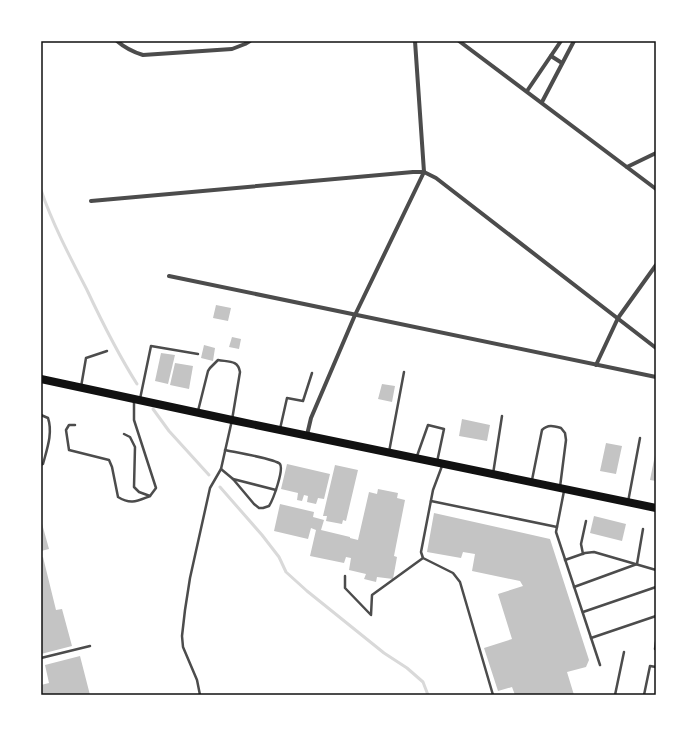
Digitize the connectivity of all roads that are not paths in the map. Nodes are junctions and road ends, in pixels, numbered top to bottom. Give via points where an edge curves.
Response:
1 (117, 41) edge
2 (250, 41) edge
3 (415, 41) edge
4 (459, 41) edge
5 (561, 41) edge
6 (574, 41) edge
7 (551, 56) junction
8 (562, 63) junction
9 (527, 91) junction
10 (542, 102) junction
11 (656, 153) edge
12 (627, 167) junction
13 (424, 172) junction
14 (656, 189) edge
15 (92, 201) dead end
16 (656, 265) edge
17 (169, 276) dead end
18 (355, 315) junction
19 (618, 318) junction
20 (656, 348) edge
21 (107, 351) dead end
22 (198, 354) dead end
23 (596, 365) junction
24 (404, 372) dead end
25 (312, 373) dead end
26 (656, 377) edge
27 (41, 379) edge
28 (81, 387) junction
29 (137, 399) junction
30 (198, 412) junction
31 (41, 415) edge
32 (502, 416) dead end
33 (232, 420) junction
34 (75, 425) dead end
35 (280, 429) junction
36 (124, 434) dead end
37 (307, 435) junction
38 (640, 438) dead end
39 (225, 450) junction
40 (389, 452) junction
41 (416, 458) junction
42 (440, 463) junction
43 (41, 465) edge
44 (221, 469) junction
45 (493, 474) junction
46 (233, 479) junction
47 (531, 482) junction
48 (562, 488) junction
49 (276, 490) junction
50 (150, 496) junction
51 (431, 501) junction
52 (628, 502) junction
53 (656, 508) edge
54 (586, 521) dead end
55 (557, 527) junction
56 (644, 529) dead end
57 (583, 554) junction
58 (423, 558) junction
59 (565, 560) junction
60 (637, 564) junction
61 (656, 570) edge
62 (345, 576) dead end
63 (574, 587) junction
64 (656, 587) edge
65 (583, 612) junction
66 (656, 616) edge
67 (591, 638) junction
68 (656, 642) edge
69 (90, 646) dead end
70 (656, 646) edge
71 (624, 652) dead end
72 (41, 658) edge
73 (600, 665) dead end
74 (656, 667) edge
75 (200, 695) edge
76 (493, 695) edge
77 (615, 695) edge
78 (644, 695) edge

1 - 2 street via 123,47 143,55 232,49
3 - 13 street
4 - 9 street
5 - 7 street
6 - 8 street
7 - 8 street
7 - 9 street
8 - 10 street
9 - 10 street
10 - 12 street
11 - 12 street
12 - 14 street
13 - 15 street
13 - 18 street
13 - 19 street via 436,178
16 - 19 street
17 - 18 street
18 - 23 street
18 - 37 street via 311,418
19 - 20 street
19 - 23 street
21 - 28 lane via 86,358
22 - 29 lane via 151,346
23 - 26 street
24 - 40 lane
25 - 35 lane via 303,401 287,398
27 - 28 highway
28 - 29 highway
29 - 30 highway
29 - 50 lane via 134,420 156,488
30 - 33 highway
30 - 33 lane via 210,368 218,360 235,363 240,372
31 - 43 lane via 48,418 50,435
32 - 45 lane
33 - 35 highway
33 - 39 lane
34 - 50 lane via 69,425 66,430 69,450 109,460 118,497 134,502
35 - 37 highway
36 - 50 lane via 130,437 135,447 134,487
37 - 40 highway
38 - 52 lane
39 - 44 lane
39 - 49 lane via 278,462 282,468
40 - 41 highway
41 - 42 highway
41 - 42 lane via 428,425 444,428
42 - 45 highway
42 - 51 lane
44 - 46 lane
44 - 75 lane via 210,488 184,610 183,647 197,680
45 - 47 highway
46 - 49 lane
46 - 49 lane via 259,508 269,506
47 - 48 highway
47 - 48 lane via 542,430 555,426 565,433 566,440
48 - 52 highway
48 - 55 lane
51 - 55 lane
51 - 58 lane via 421,552
52 - 53 highway
54 - 57 lane via 581,544
55 - 59 lane via 556,532
56 - 60 lane
57 - 59 lane
57 - 60 lane via 594,552
58 - 62 lane via 372,595 371,616 345,588
58 - 76 lane via 453,573 460,582
59 - 63 lane
60 - 61 lane
60 - 63 lane
63 - 65 lane
64 - 65 lane
65 - 67 lane
66 - 67 lane
67 - 73 lane
68 - 70 lane via 655,650
69 - 72 lane
71 - 77 lane
74 - 78 lane via 650,666

